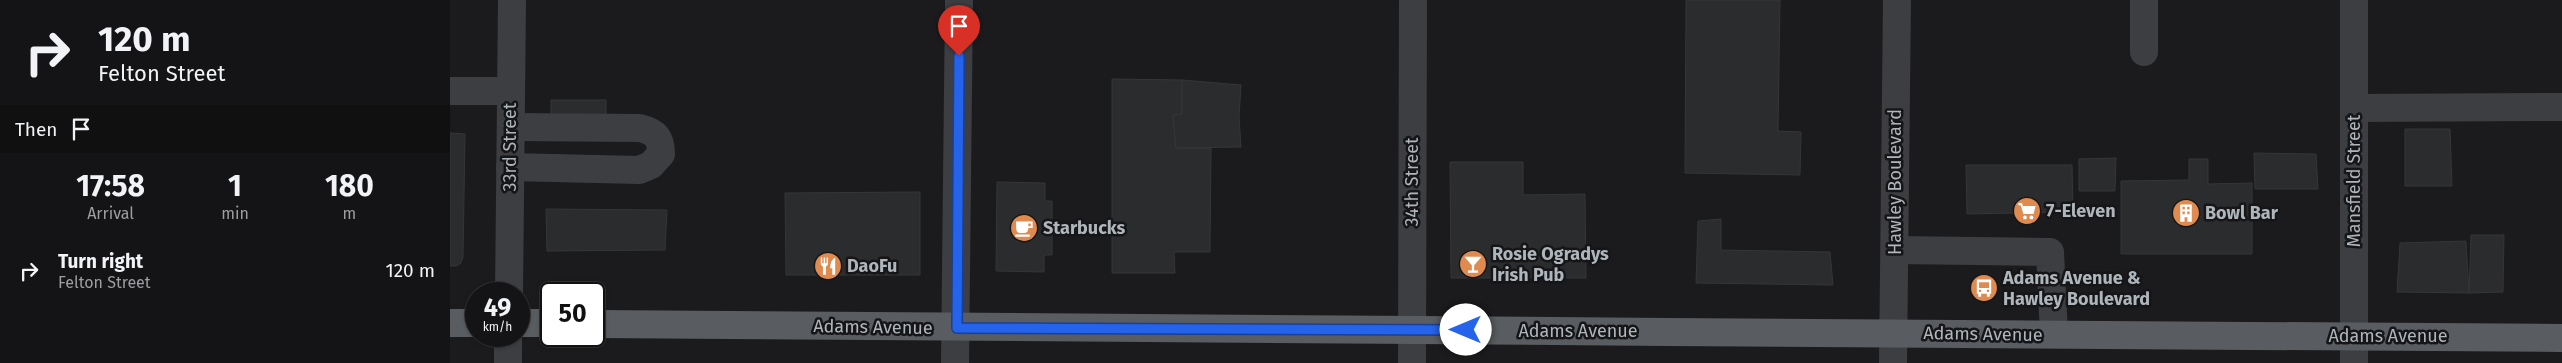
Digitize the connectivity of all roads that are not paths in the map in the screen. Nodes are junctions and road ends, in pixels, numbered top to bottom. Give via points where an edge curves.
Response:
1 (512, 0) edge
2 (959, 0) edge
3 (1413, 0) edge
4 (1897, 0) edge
5 (2144, 0) edge
6 (2354, 0) edge
7 (2144, 52) dead end
8 (450, 91) edge
9 (511, 92) junction
10 (2354, 108) junction
11 (2562, 108) edge
12 (511, 127) junction
13 (510, 167) junction
14 (1895, 250) junction
15 (509, 282) edge
16 (450, 323) edge
17 (465, 323) edge
18 (605, 324) edge
19 (957, 328) junction
20 (1411, 330) junction
21 (1892, 332) junction
22 (2054, 334) junction
23 (2354, 336) junction
24 (2562, 338) edge
25 (508, 347) edge
26 (508, 363) edge
27 (955, 363) edge
28 (1412, 363) edge
29 (1893, 363) edge
30 (2354, 363) edge

1 - 9 street, 33rd Street
2 - 19 street
3 - 20 street, 34th Street
4 - 14 street, Hawley Boulevard
5 - 7 street
6 - 10 street, Mansfield Street
8 - 9 street
9 - 12 street, 33rd Street
10 - 11 street
10 - 23 street, Mansfield Street
12 - 13 street, 33rd Street
12 - 13 street via 640,128 658,137 661,154 652,165 639,170
13 - 15 street, 33rd Street
14 - 21 street, Hawley Boulevard
14 - 22 street via 2050,252
16 - 17 main road
18 - 19 main road, Adams Avenue
19 - 20 main road, Adams Avenue
19 - 27 street
20 - 21 main road, Adams Avenue
20 - 28 street, 34th Street
21 - 22 main road, Adams Avenue
21 - 29 street, Hawley Boulevard
22 - 23 main road, Adams Avenue
23 - 24 main road, Adams Avenue
23 - 30 street, Mansfield Street
25 - 26 street

